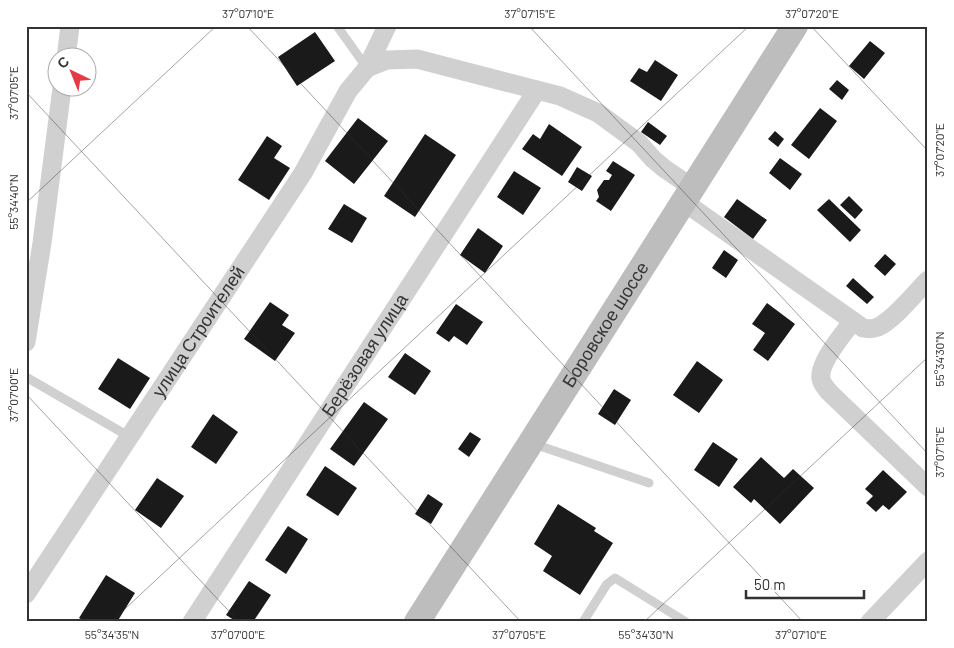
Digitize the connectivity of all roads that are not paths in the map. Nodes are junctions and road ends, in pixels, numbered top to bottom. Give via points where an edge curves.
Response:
1 (70, 26) edge
2 (337, 26) edge
3 (387, 26) edge
4 (795, 26) edge
5 (67, 48) edge
6 (367, 68) junction
7 (537, 90) junction
8 (61, 98) edge
9 (688, 195) junction
10 (928, 280) edge
11 (858, 324) junction
12 (26, 342) edge
13 (26, 376) edge
14 (130, 437) junction
15 (531, 444) junction
16 (649, 484) dead end
17 (928, 487) edge
18 (928, 561) edge
19 (26, 594) edge
20 (422, 618) edge
21 (192, 622) edge
22 (583, 622) edge
23 (686, 622) edge
24 (870, 622) edge

1 - 5 street
2 - 6 lane
3 - 6 street, улица Строителей
4 - 9 main road, Боровское шоссе
6 - 7 street via 387,60 418,59
6 - 14 street, улица Строителей via 348,91 303,173
7 - 9 street via 560,96 598,113 639,143
7 - 21 street, Берёзовая улица
8 - 12 street
9 - 11 street
9 - 15 main road, Боровское шоссе
10 - 11 street via 886,322 868,329
11 - 17 street via 826,359 821,379 829,392
13 - 14 lane
14 - 19 street, улица Строителей
15 - 16 lane
15 - 20 main road, Боровское шоссе
18 - 24 street
22 - 23 lane via 607,584 615,578

